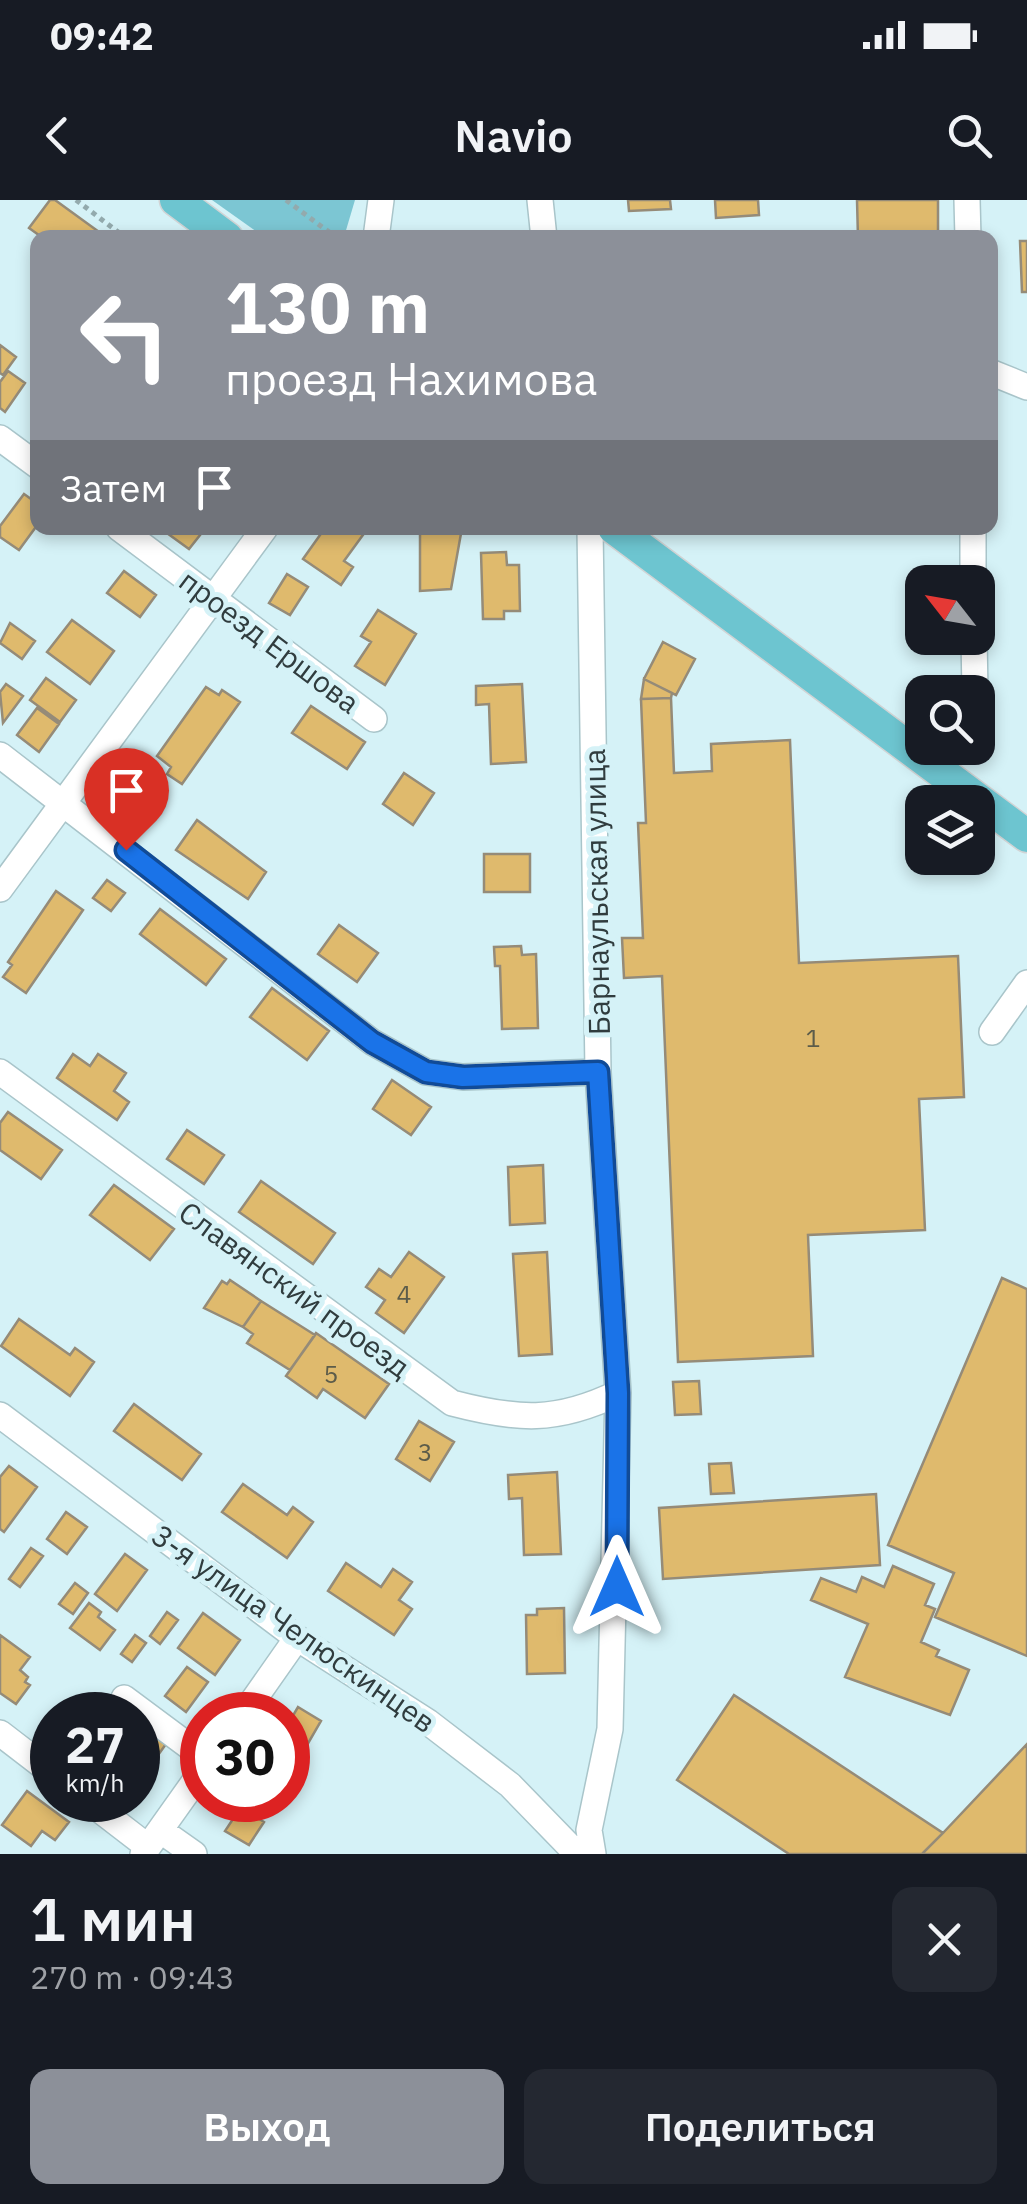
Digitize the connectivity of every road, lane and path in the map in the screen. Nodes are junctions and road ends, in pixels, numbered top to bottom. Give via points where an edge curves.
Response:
1 (76, 200) edge
2 (176, 200) edge
3 (286, 200) edge
4 (381, 200) edge
5 (540, 200) edge
6 (967, 200) edge
7 (115, 230) edge
8 (215, 230) edge
9 (326, 230) edge
10 (377, 230) edge
11 (543, 230) edge
12 (968, 230) edge
13 (998, 375) edge
14 (1027, 387) edge
15 (0, 438) edge
16 (30, 460) edge
17 (128, 535) edge
18 (260, 535) edge
19 (590, 535) edge
20 (624, 535) edge
21 (972, 535) edge
22 (973, 565) edge
23 (213, 598) junction
24 (374, 719) dead end
25 (905, 734) edge
26 (0, 755) edge
27 (946, 765) edge
28 (64, 802) junction
29 (1027, 836) edge
30 (0, 889) edge
31 (1027, 983) edge
32 (992, 1032) dead end
33 (0, 1072) edge
34 (598, 1072) junction
35 (618, 1393) junction
36 (0, 1414) edge
37 (297, 1638) junction
38 (258, 1692) edge
39 (0, 1733) edge
40 (30, 1756) edge
41 (180, 1802) edge
42 (118, 1822) edge
43 (150, 1844) edge
44 (194, 1854) edge
45 (576, 1854) edge
46 (593, 1854) edge

1 - 7 path
2 - 8 main road
3 - 9 path
4 - 10 street
5 - 11 street
6 - 12 street
13 - 14 street
15 - 16 street
17 - 23 street, проезд Ершова
18 - 23 street
19 - 34 street, Барнаульская улица
20 - 25 main road
21 - 22 street
23 - 24 street, проезд Ершова
23 - 28 street
26 - 28 street
27 - 29 main road
28 - 30 street
28 - 34 street via 372,1042 426,1072
31 - 32 street
33 - 35 street, Славянский проезд via 452,1404 559,1417
34 - 35 street, Барнаульская улица
35 - 46 street, Барнаульская улица via 611,1711 590,1830
36 - 37 street, 3-я улица Челюскинцев
37 - 38 street
37 - 45 street, 3-я улица Челюскинцев via 456,1743 510,1786
39 - 40 street
41 - 43 street
42 - 43 street
43 - 44 street

